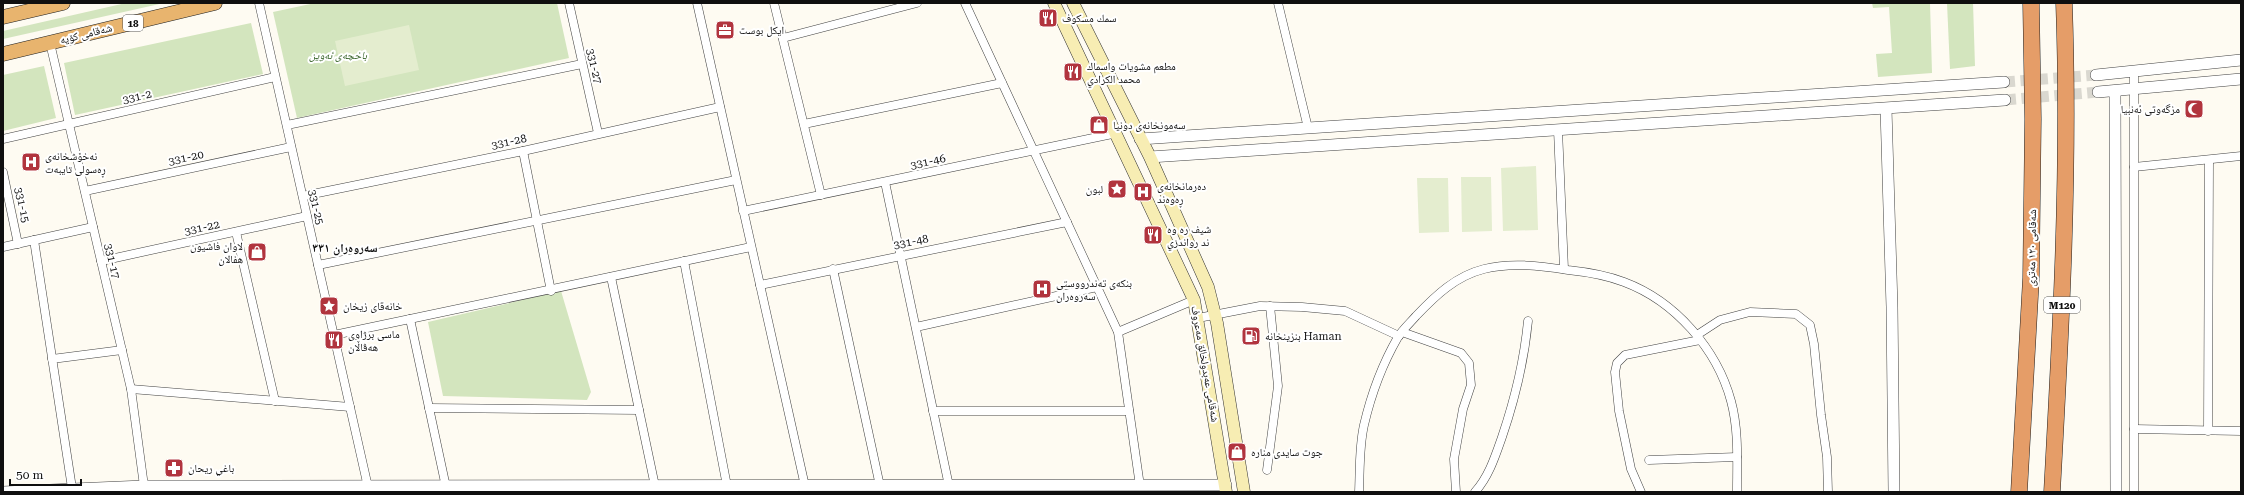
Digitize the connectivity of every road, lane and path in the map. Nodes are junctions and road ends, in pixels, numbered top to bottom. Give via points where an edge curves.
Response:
1 (64, 3) edge
2 (215, 3) edge
3 (259, 3) edge
4 (569, 3) edge
5 (697, 3) edge
6 (774, 3) edge
7 (917, 3) edge
8 (966, 3) edge
9 (1054, 3) edge
10 (1073, 3) edge
11 (1278, 3) edge
12 (2023, 3) edge
13 (2031, 3) edge
14 (2064, 3) edge
15 (2070, 3) edge
16 (3, 17) edge
17 (783, 38) junction
18 (50, 43) junction
19 (2066, 45) junction
20 (3, 54) edge
21 (2033, 59) junction
22 (2241, 60) edge
23 (582, 64) junction
24 (2134, 71) junction
25 (2096, 75) tunnel mouth
26 (275, 77) junction
27 (2241, 79) edge
28 (2004, 82) tunnel mouth
29 (1002, 83) junction
30 (2134, 89) junction
31 (2115, 91) junction
32 (2098, 92) tunnel mouth
33 (2005, 100) tunnel mouth
34 (720, 107) junction
35 (1886, 109) junction
36 (1508, 116) junction
37 (69, 123) junction
38 (804, 124) junction
39 (286, 125) junction
40 (1308, 128) junction
41 (1558, 130) junction
42 (598, 133) junction
43 (1117, 133) junction
44 (1509, 133) junction
45 (3, 138) edge
46 (1159, 138) junction
47 (1140, 139) junction
48 (291, 147) junction
49 (523, 151) junction
50 (1035, 151) junction
51 (1164, 156) junction
52 (2241, 156) edge
53 (1150, 157) junction
54 (2209, 160) junction
55 (2134, 168) junction
56 (3, 172) edge
57 (736, 180) junction
58 (886, 182) junction
59 (85, 191) junction
60 (821, 195) junction
61 (302, 196) junction
62 (743, 211) junction
63 (307, 216) junction
64 (537, 222) junction
65 (1067, 222) junction
66 (93, 227) junction
67 (236, 232) junction
68 (34, 240) junction
69 (18, 244) junction
70 (3, 247) edge
71 (751, 247) junction
72 (901, 255) junction
73 (101, 261) junction
74 (684, 261) junction
75 (318, 265) junction
76 (833, 269) junction
77 (1564, 269) junction
78 (611, 276) junction
79 (760, 285) junction
80 (1097, 287) junction
81 (551, 291) junction
82 (1194, 300) junction
83 (1270, 306) junction
84 (1215, 314) junction
85 (1198, 318) junction
86 (410, 319) junction
87 (1528, 321) dead end
88 (916, 327) junction
89 (1118, 332) junction
90 (1400, 334) junction
91 (334, 335) junction
92 (1699, 337) junction
93 (122, 350) junction
94 (52, 359) junction
95 (131, 389) junction
96 (276, 401) junction
97 (350, 407) junction
98 (429, 408) junction
99 (639, 410) junction
100 (933, 411) junction
101 (1129, 411) junction
102 (2134, 429) junction
103 (2241, 430) edge
104 (2208, 431) junction
105 (1737, 457) junction
106 (1649, 460) dead end
107 (1267, 470) dead end
108 (144, 486) junction
109 (655, 486) junction
110 (805, 486) junction
111 (880, 486) junction
112 (949, 486) junction
113 (1140, 486) junction
114 (368, 487) junction
115 (446, 487) junction
116 (72, 488) junction
117 (104, 489) edge
118 (177, 489) edge
119 (480, 489) edge
120 (552, 489) edge
121 (624, 489) edge
122 (727, 489) edge
123 (907, 489) edge
124 (983, 489) edge
125 (1053, 489) edge
126 (1226, 489) edge
127 (254, 490) edge
128 (35, 491) edge
129 (3, 492) edge
130 (1244, 492) edge
131 (1359, 492) edge
132 (1456, 492) edge
133 (1475, 492) edge
134 (1641, 492) edge
135 (1737, 492) edge
136 (1828, 492) edge
137 (1894, 492) edge
138 (2019, 492) edge
139 (2052, 492) edge
140 (2116, 492) edge
141 (2134, 492) edge

1 - 16 highway
2 - 18 highway, شەقامی کۆیە / 18
3 - 26 street, 331-25
4 - 23 street, 331-27
5 - 34 street
6 - 17 street
7 - 17 street
8 - 29 street
9 - 43 main road, شەقامی عەبدولخالق مەعروف
10 - 47 main road, شەقامی عەبدولخالق مەعروف
11 - 40 street
12 - 21 highway
13 - 21 highway, شەقامی ١٢٠ مەتری / M120
14 - 19 highway, M120
15 - 19 highway
17 - 38 street
18 - 20 highway, شەقامی کۆیە / 18
18 - 37 street, 331-17
19 - 139 highway, M120 via 2065,228
21 - 138 highway, شەقامی ١٢٠ مەتری / M120 via 2031,278
22 - 24 street
23 - 39 street
23 - 42 street, 331-27
24 - 25 street
24 - 30 street
26 - 37 street, 331-2
26 - 39 street, 331-25
27 - 30 street
28 - 36 street
29 - 38 street
29 - 50 street
30 - 31 street
30 - 55 street
31 - 32 street
31 - 140 street
33 - 35 street
34 - 42 street, 331-28
34 - 57 street
35 - 41 street
35 - 137 street
36 - 40 street
36 - 44 street
37 - 45 street, 331-2
37 - 59 street, 331-17
38 - 60 street
39 - 48 street, 331-25
40 - 46 street
41 - 44 street
41 - 77 street
42 - 49 street, 331-28
43 - 50 street, 331-46
43 - 82 main road, شەقامی عەبدولخالق مەعروف
44 - 51 street
46 - 47 street
46 - 51 street via 1156,149
47 - 53 main road, شەقامی عەبدولخالق مەعروف
48 - 59 street, 331-20
48 - 61 street, 331-25
49 - 61 street, 331-28
49 - 64 street
50 - 58 street, 331-46
50 - 65 street
51 - 53 street
52 - 54 street
53 - 84 main road, شەقامی عەبدولخالق مەعروف via 1208,287
54 - 55 street
54 - 104 street
55 - 102 street
56 - 69 street, 331-15
57 - 62 street
57 - 64 street
58 - 60 street, 331-46
58 - 72 street
59 - 66 street, 331-17
60 - 62 street, 331-46
61 - 63 street, 331-25
62 - 71 street
63 - 67 street, 331-22
63 - 75 street, 331-25
64 - 75 street
64 - 81 street
65 - 72 street, 331-48
65 - 80 street
66 - 68 street
66 - 73 street, 331-17
67 - 73 street, 331-22
67 - 96 street
68 - 69 street
68 - 94 street
69 - 70 street
71 - 74 street
71 - 79 street
72 - 76 street, 331-48
72 - 88 street
73 - 93 street, 331-17
74 - 78 street
74 - 122 street
75 - 91 street, 331-25
76 - 79 street, 331-48
76 - 111 street
77 - 90 street via 1513,265 1492,267 1469,274 1441,292
77 - 92 street via 1607,276 1639,288 1673,312
78 - 81 street
78 - 99 street
79 - 110 street
80 - 88 street
80 - 89 street
81 - 86 street
82 - 85 main road, شەقامی عەبدولخالق مەعروف
82 - 89 street
83 - 84 street
83 - 90 street via 1302,306 1345,311
83 - 107 street via 1278,386
84 - 85 street
84 - 130 main road, شەقامی عەبدولخالق مەعروف
85 - 126 main road, شەقامی عەبدولخالق مەعروف
86 - 91 street
86 - 98 street
87 - 133 street via 1514,402 1488,474
88 - 100 street
89 - 101 street
90 - 131 street via 1383,370 1364,425
90 - 132 street via 1461,353 1469,363 1471,385 1463,409 1454,459
91 - 97 street, 331-25
92 - 105 street via 1713,358 1731,401 1736,426
92 - 134 street via 1625,355 1617,363 1615,377 1619,410 1631,469
92 - 136 street via 1720,320 1750,312 1796,314 1810,325 1827,457
93 - 94 street
93 - 95 street, 331-17
94 - 116 street
95 - 96 street
95 - 108 street, 331-17
96 - 97 street
97 - 114 street, 331-25
98 - 99 street
98 - 115 street
99 - 109 street
100 - 101 street
100 - 112 street
101 - 113 street
102 - 104 street
102 - 141 street
103 - 104 street
105 - 106 street
105 - 135 street
108 - 117 street
108 - 118 street
109 - 121 street
109 - 122 street
110 - 111 street
110 - 122 street
111 - 123 street
112 - 123 street
112 - 124 street
113 - 125 street
113 - 126 street
114 - 115 street
114 - 127 street
115 - 119 street
116 - 117 street
116 - 128 street
118 - 127 street
119 - 120 street
120 - 121 street
124 - 125 street
128 - 129 street

